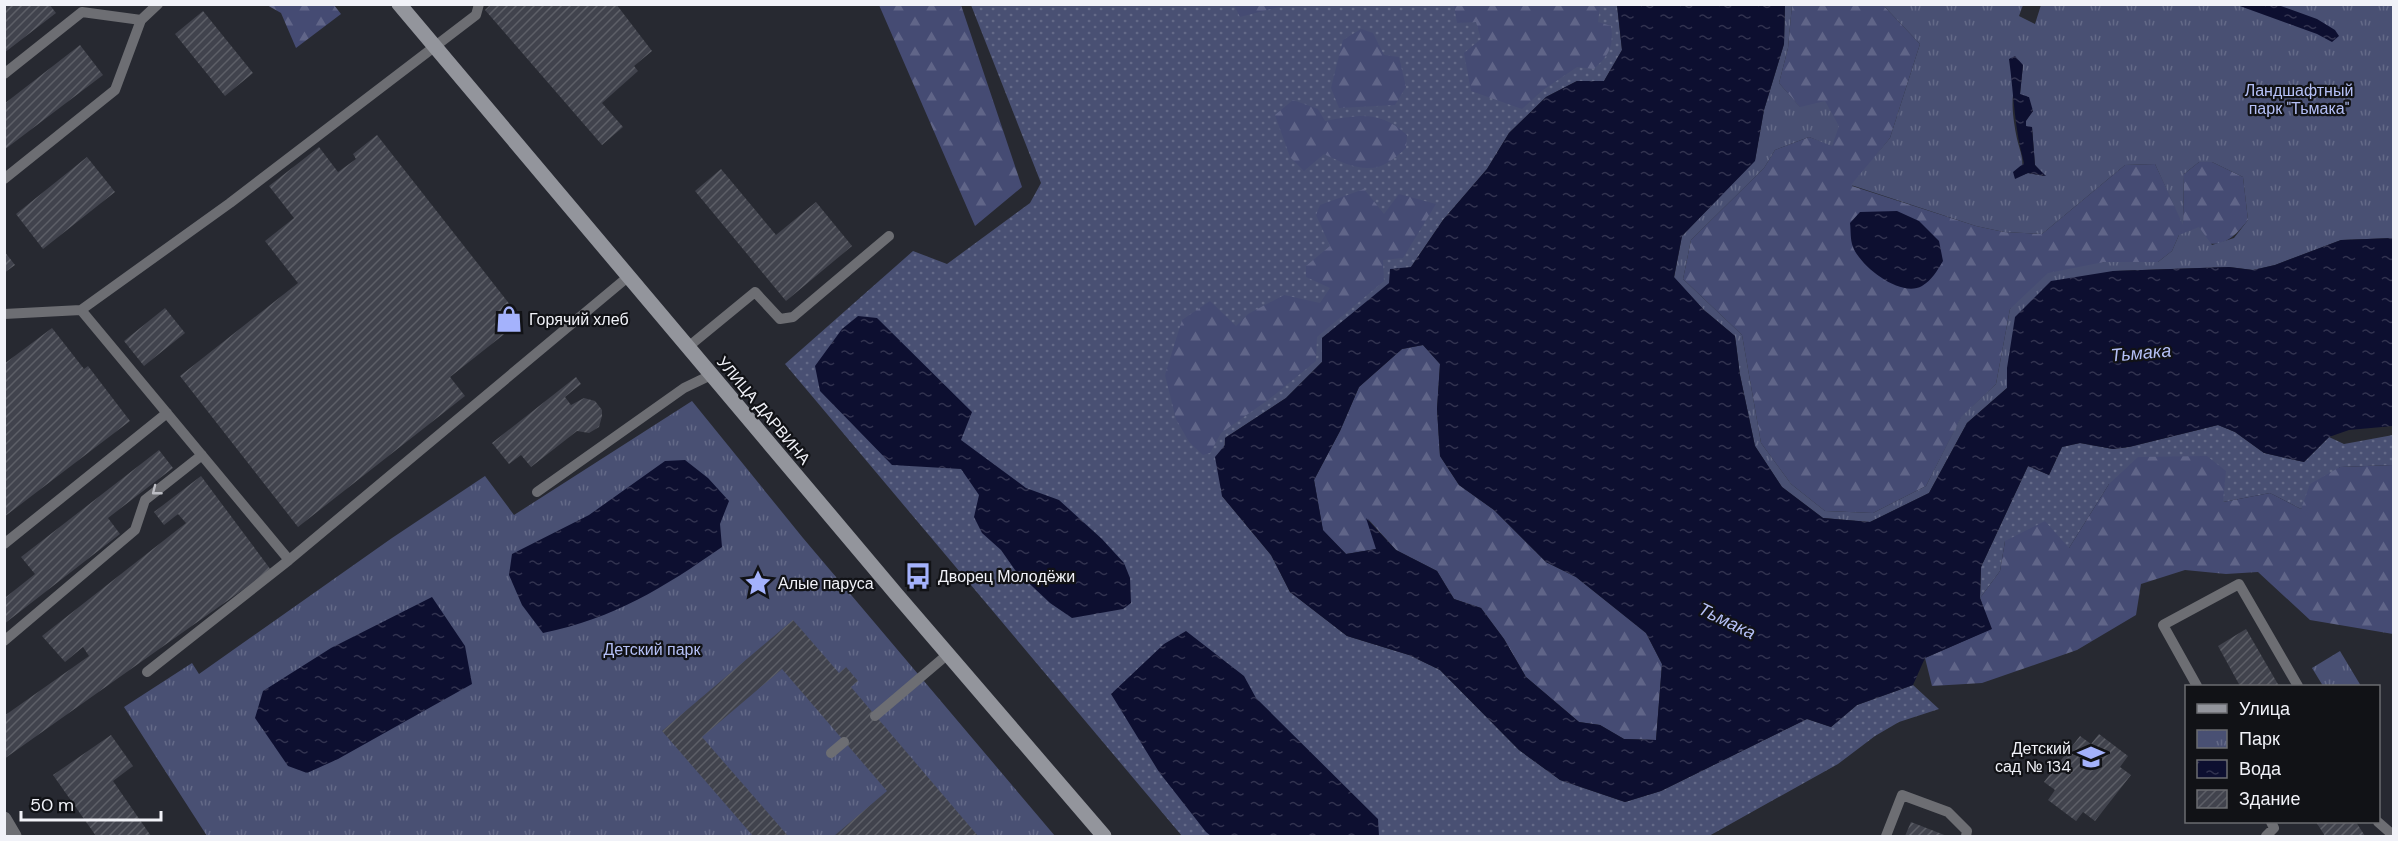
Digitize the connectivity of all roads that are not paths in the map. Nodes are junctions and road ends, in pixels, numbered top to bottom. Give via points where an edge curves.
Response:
1 (158, 4) edge
2 (399, 4) edge
3 (479, 4) edge
4 (79, 8) edge
5 (141, 20) junction
6 (435, 46) junction
7 (4, 74) edge
8 (4, 179) edge
9 (889, 236) dead end
10 (629, 276) junction
11 (81, 310) junction
12 (4, 314) edge
13 (688, 347) junction
14 (711, 375) junction
15 (167, 413) junction
16 (202, 455) junction
17 (537, 492) dead end
18 (4, 544) edge
19 (290, 560) junction
20 (4, 641) edge
21 (948, 654) junction
22 (147, 672) dead end
23 (2196, 685) edge
24 (2297, 685) edge
25 (875, 716) dead end
26 (844, 742) dead end
27 (831, 753) dead end
28 (5, 819) edge
29 (2272, 823) edge
30 (2379, 823) edge
31 (2394, 836) edge
32 (14, 837) edge
33 (1104, 837) edge
34 (1886, 837) edge
35 (1966, 837) edge
36 (2266, 837) edge

1 - 5 lane
2 - 6 main road, УЛИЦА ДАРВИНА
3 - 6 lane via 476,15
4 - 5 lane
4 - 7 lane
5 - 8 lane via 115,90
6 - 10 main road, УЛИЦА ДАРВИНА
6 - 11 lane via 230,203
9 - 13 lane via 794,317 780,319 755,292
10 - 13 main road, УЛИЦА ДАРВИНА
10 - 19 lane
11 - 12 lane
11 - 15 lane
13 - 14 main road, УЛИЦА ДАРВИНА
14 - 17 lane via 684,388
14 - 21 main road, УЛИЦА ДАРВИНА
15 - 16 lane
15 - 18 lane
16 - 19 lane
16 -> 20 lane via 145,500 135,530
19 - 22 lane
21 - 25 lane
21 - 33 main road, УЛИЦА ДАРВИНА
23 - 24 lane via 2163,625 2239,584
26 - 27 lane
28 - 32 street
29 - 36 lane via 2274,828
30 - 31 lane
34 - 35 lane via 1902,795 1948,813 1967,831

